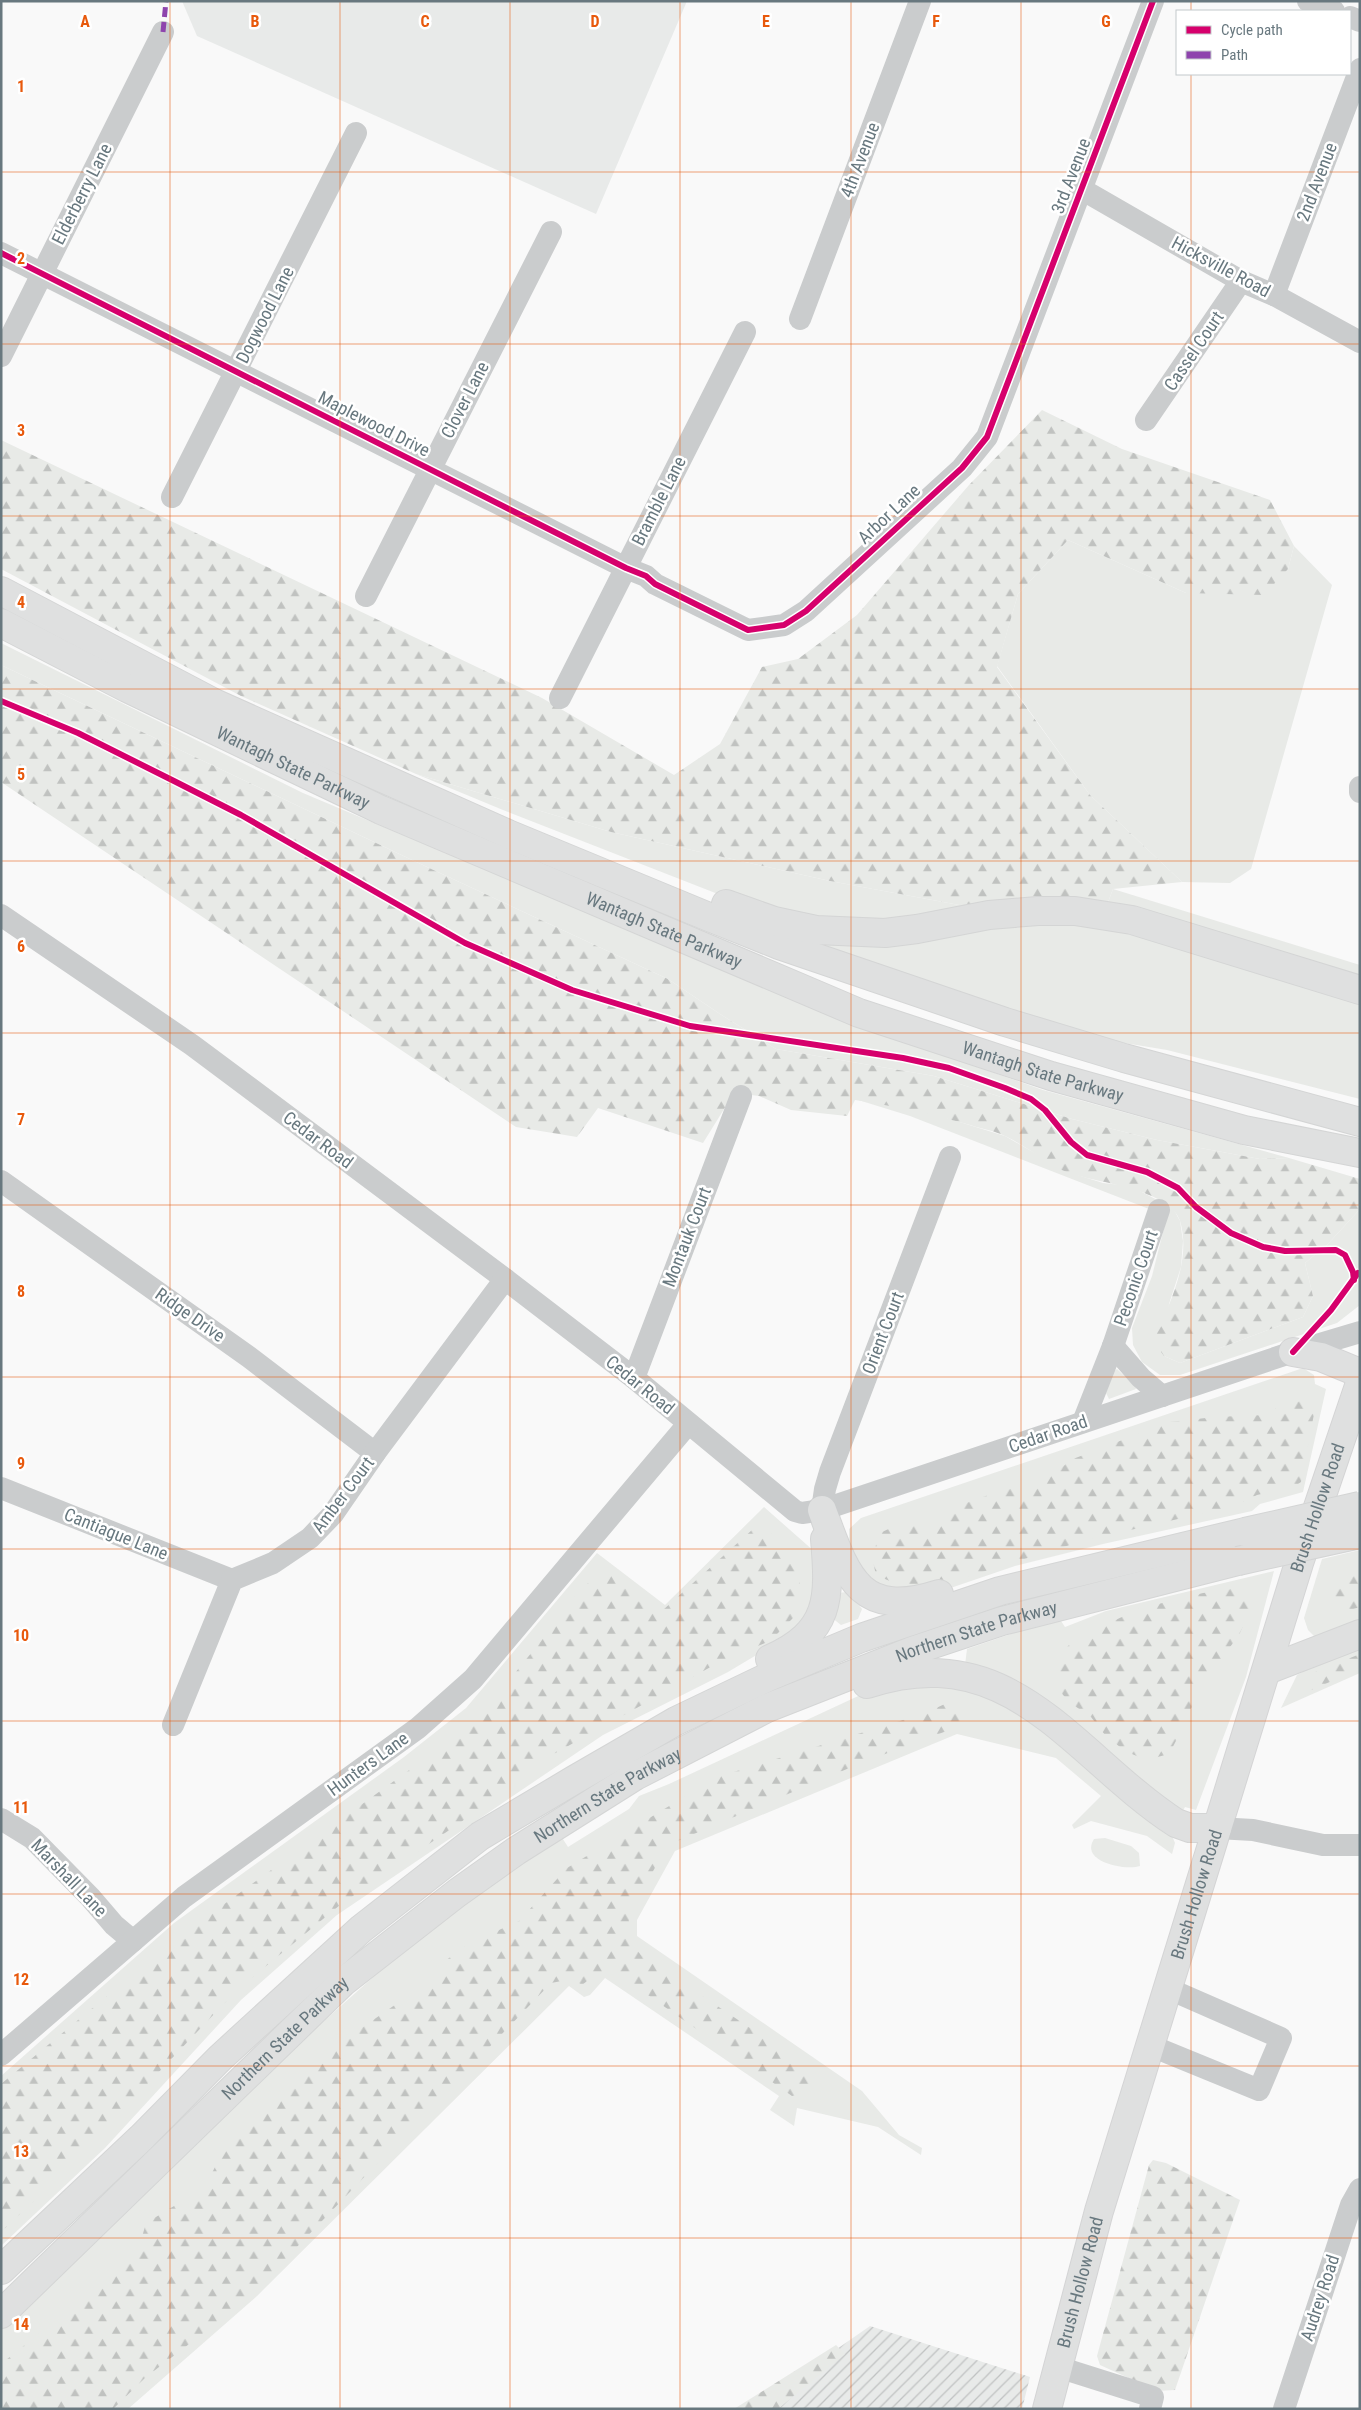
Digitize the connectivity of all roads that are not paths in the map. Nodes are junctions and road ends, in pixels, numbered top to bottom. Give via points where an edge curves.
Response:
1 (920, 1) edge
2 (1153, 1) edge
3 (1308, 1) edge
4 (1331, 10) edge
5 (164, 32) dead end
6 (1360, 69) edge
7 (356, 132) dead end
8 (1083, 190) junction
9 (551, 232) dead end
10 (1, 253) edge
11 (42, 274) junction
12 (1241, 281) junction
13 (1274, 295) junction
14 (800, 319) dead end
15 (745, 332) dead end
16 (1360, 342) edge
17 (1, 356) edge
18 (1016, 360) joint
19 (236, 372) junction
20 (1146, 420) dead end
21 (430, 469) junction
22 (172, 497) dead end
23 (626, 568) junction
24 (1, 591) edge
25 (366, 596) dead end
26 (732, 622) joint
27 (1, 623) edge
28 (560, 698) dead end
29 (1360, 787) edge
30 (1360, 792) edge
31 (508, 834) junction
32 (1, 915) edge
33 (1360, 990) edge
34 (741, 1096) dead end
35 (1360, 1122) edge
36 (1360, 1153) edge
37 (950, 1157) dead end
38 (1, 1181) edge
39 (1159, 1210) dead end
40 (505, 1279) junction
41 (1360, 1332) edge
42 (1113, 1346) junction
43 (1293, 1352) junction
44 (1360, 1373) edge
45 (634, 1378) junction
46 (1360, 1383) edge
47 (1162, 1396) junction
48 (1082, 1422) junction
49 (688, 1424) junction
50 (375, 1453) junction
51 (1, 1488) edge
52 (1360, 1506) edge
53 (822, 1510) junction
54 (1360, 1534) edge
55 (1087, 1569) junction
56 (232, 1580) junction
57 (1360, 1634) edge
58 (1267, 1670) junction
59 (767, 1708) junction
60 (676, 1721) junction
61 (173, 1726) dead end
62 (1, 1819) edge
63 (1217, 1828) junction
64 (1360, 1845) edge
65 (133, 1941) junction
66 (1169, 1989) junction
67 (1149, 2045) junction
68 (1, 2056) edge
69 (1360, 2188) edge
70 (1, 2270) edge
71 (1, 2314) edge
72 (1058, 2367) junction
73 (1152, 2403) edge
74 (1047, 2409) edge
75 (1284, 2409) edge

1 - 14 street, 4th Avenue
2 - 8 street, 3rd Avenue
3 - 4 street
5 - 11 street, Elderberry Lane
6 - 13 street, 2nd Avenue
7 - 19 street, Dogwood Lane
8 - 12 street, Hicksville Road
8 - 18 street, 3rd Avenue
9 - 21 street, Clover Lane
10 - 11 street, Maplewood Drive
11 - 17 street, Elderberry Lane
11 - 19 street, Maplewood Drive
12 - 13 street, Hicksville Road
12 - 20 street, Cassel Court
13 - 16 street, Hicksville Road
15 - 23 street, Bramble Lane
18 - 26 street, Arbor Lane via 987,437 962,468 806,611 784,625 748,630
19 - 21 street, Maplewood Drive
19 - 22 street, Dogwood Lane
21 - 23 street, Maplewood Drive
21 - 25 street, Clover Lane
23 - 26 street, Maplewood Drive
23 - 28 street, Bramble Lane
24 - 31 main road, Wantagh State Parkway via 214,703
27 - 36 main road, Wantagh State Parkway via 127,688 381,810 858,1013 1051,1076 1234,1128
29 - 30 street
31 - 33 main road via 637,873 774,922 816,930 885,933 989,915 1075,911 1132,920
31 - 35 main road, Wantagh State Parkway via 709,918 895,985 1124,1058
32 - 40 street, Cedar Road via 192,1046
34 - 45 street, Montauk Court
37 - 53 street, Orient Court via 830,1472
38 - 50 street, Ridge Drive via 248,1357
39 - 42 street, Peconic Court
40 - 45 street, Cedar Road
40 - 50 street, Amber Court
41 - 43 street, Cedar Road
42 - 47 street, Peconic Court
42 - 48 street, Peconic Court
43 - 44 main road via 1321,1357
43 - 47 street, Cedar Road
45 - 49 street, Cedar Road
46 - 58 main road, Brush Hollow Road via 1299,1563
47 - 48 street, Cedar Road
48 - 53 street, Cedar Road
49 - 53 street, Cedar Road via 791,1508 802,1513
49 - 65 street, Hunters Lane via 473,1679 418,1728 184,1897
50 - 56 street, Amber Court via 333,1514 310,1538 273,1563
51 - 56 street, Cantiague Lane
52 - 55 main road, Northern State Parkway, bridge
53 - 55 main road via 850,1576 869,1594 892,1602 918,1601 958,1588
53 - 60 main road via 827,1593 813,1630 793,1648 754,1666
54 - 59 main road, Northern State Parkway, bridge via 1238,1561 957,1635
55 - 60 main road, Northern State Parkway via 970,1600 861,1638
56 - 61 street
57 - 58 main road
58 - 63 main road, Brush Hollow Road
59 - 63 main road via 908,1674 943,1673 974,1678 1003,1688 1030,1705 1176,1823 1190,1828
59 - 71 main road, Northern State Parkway via 635,1776 516,1851 343,1982
60 - 70 main road, Northern State Parkway via 480,1836 361,1929 220,2058 141,2138
62 - 65 street, Marshall Lane via 32,1838
63 - 64 street via 1254,1830 1323,1845
63 - 66 main road, Brush Hollow Road
65 - 68 street, Hunters Lane
66 - 67 main road, Brush Hollow Road
66 - 67 street via 1281,2038 1259,2090
67 - 72 main road, Brush Hollow Road via 1098,2211
69 - 75 street, Audrey Road via 1351,2205
72 - 73 street
72 - 74 main road, Brush Hollow Road

